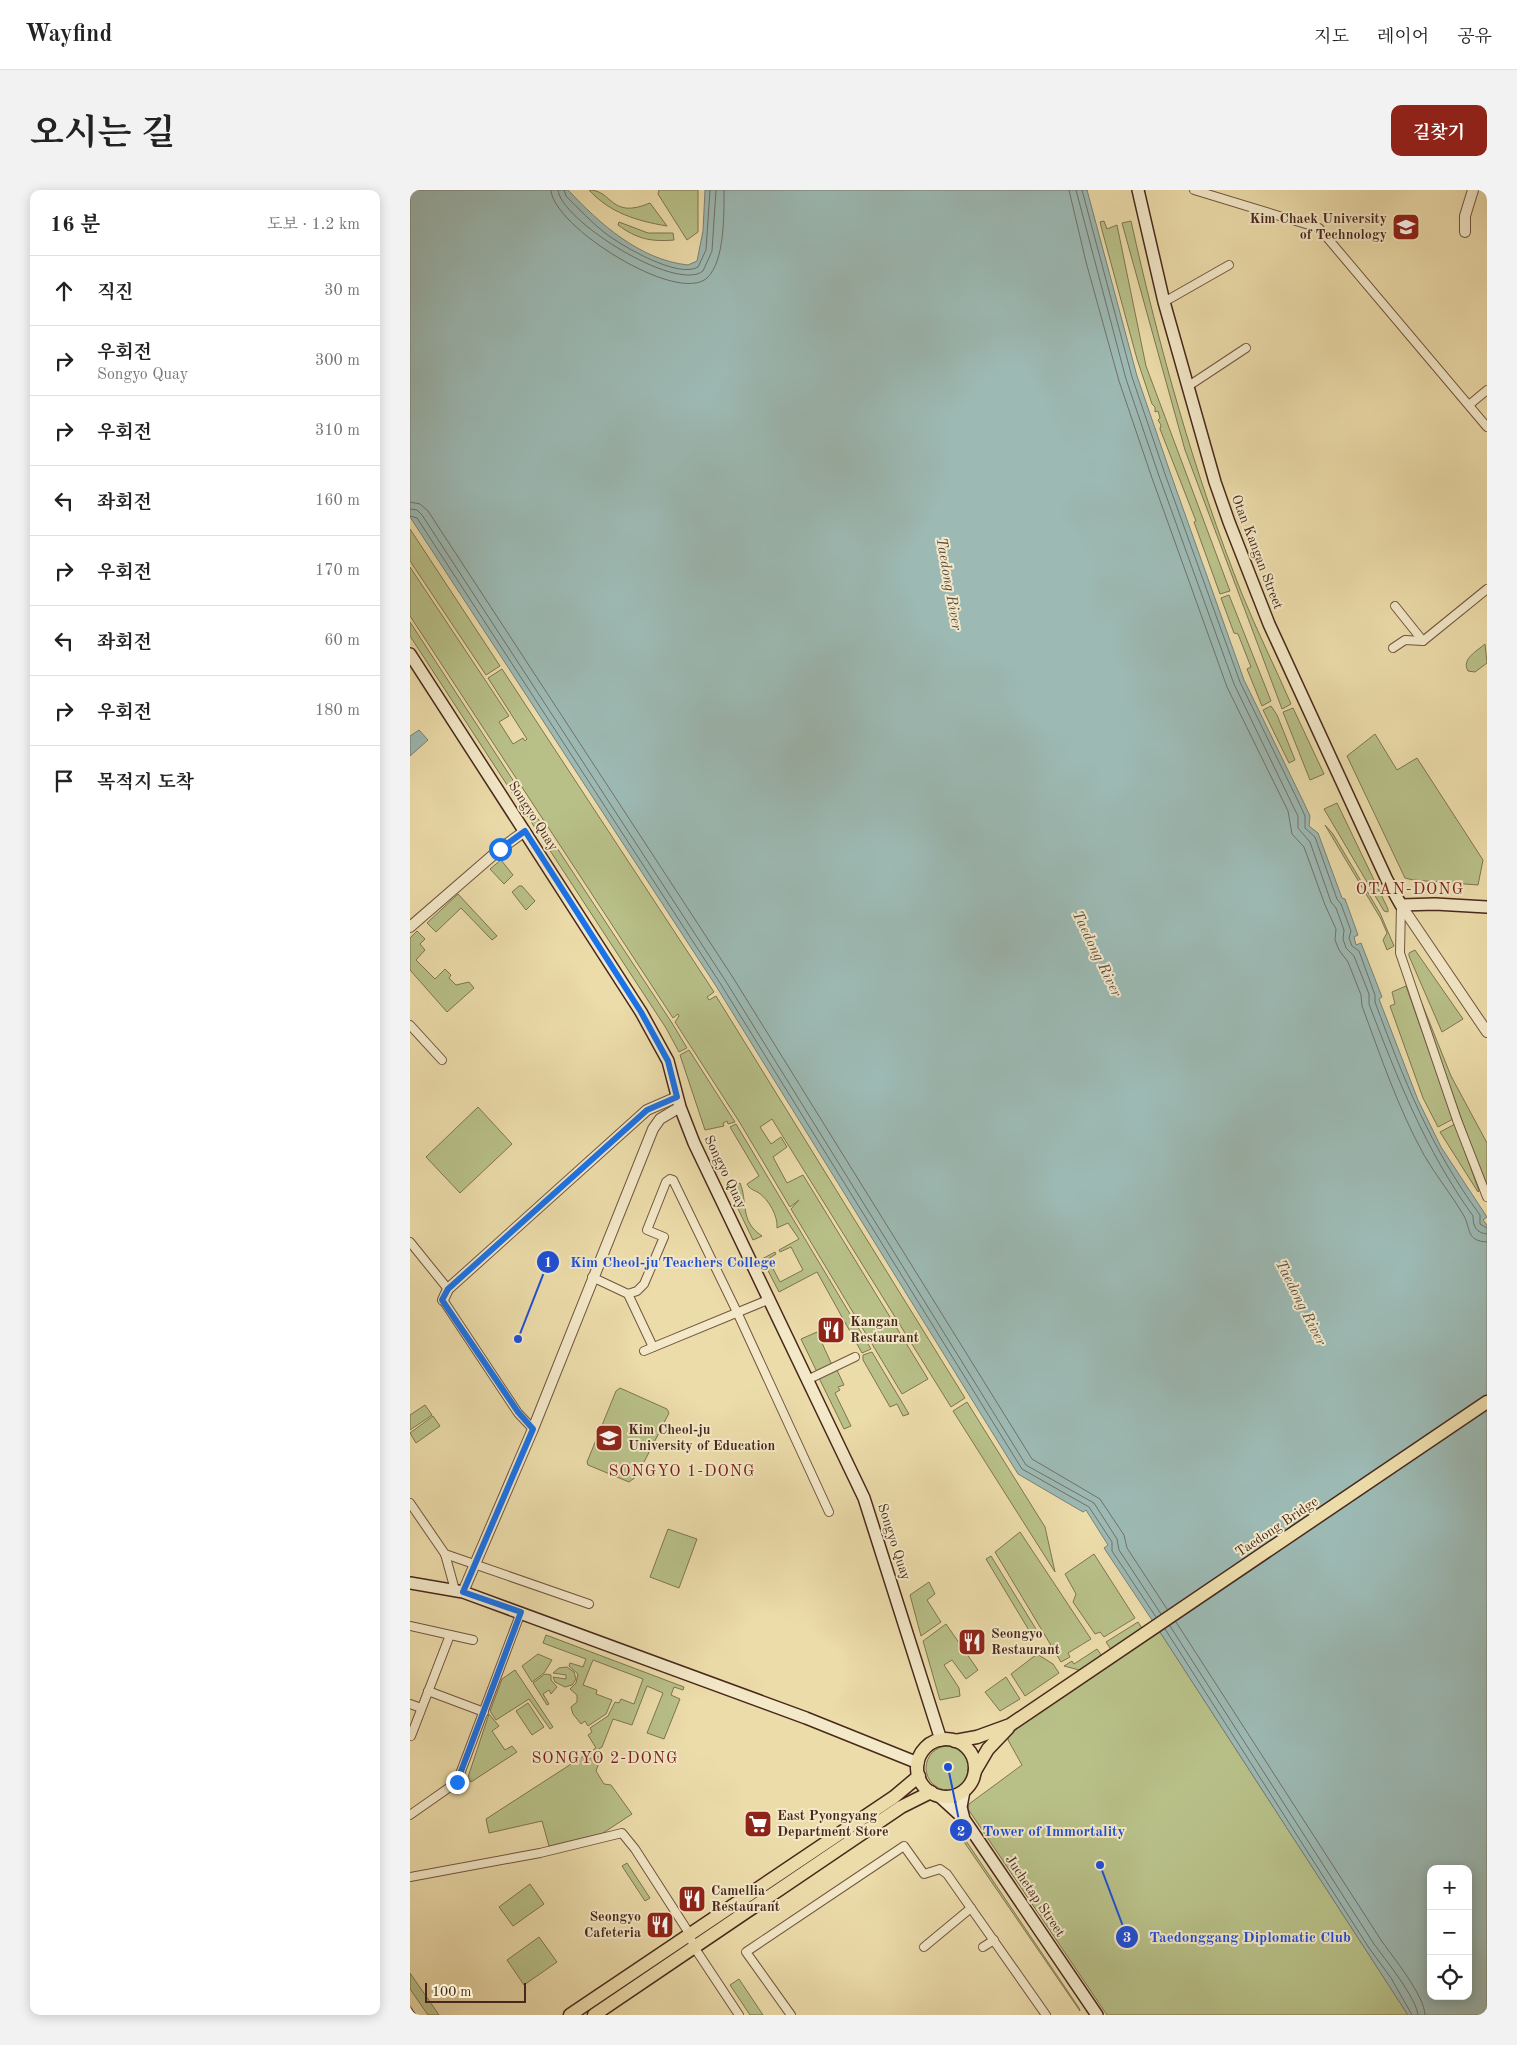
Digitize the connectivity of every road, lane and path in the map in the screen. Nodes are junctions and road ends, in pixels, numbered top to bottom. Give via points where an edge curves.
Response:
1 (1138, 190) edge
2 (1194, 190) edge
3 (1472, 190) edge
4 (1465, 232) dead end
5 (1228, 265) dead end
6 (1164, 302) junction
7 (1246, 348) dead end
8 (1187, 387) junction
9 (1487, 390) edge
10 (1469, 405) junction
11 (1487, 427) edge
12 (1487, 589) edge
13 (1395, 606) dead end
14 (1423, 641) junction
15 (1393, 648) dead end
16 (410, 654) edge
17 (525, 831) junction
18 (1401, 906) junction
19 (1487, 907) edge
20 (410, 927) edge
21 (410, 1025) edge
22 (1487, 1032) edge
23 (442, 1060) dead end
24 (679, 1102) junction
25 (1487, 1197) edge
26 (410, 1242) edge
27 (592, 1277) junction
28 (448, 1289) junction
29 (628, 1294) junction
30 (770, 1299) junction
31 (442, 1300) joint
32 (737, 1312) junction
33 (653, 1347) junction
34 (644, 1351) dead end
35 (855, 1356) dead end
36 (807, 1380) junction
37 (1487, 1402) edge
38 (533, 1429) junction
39 (410, 1503) edge
40 (829, 1512) dead end
41 (445, 1554) junction
42 (473, 1565) junction
43 (410, 1583) edge
44 (459, 1591) junction
45 (589, 1604) dead end
46 (521, 1612) junction
47 (410, 1626) edge
48 (450, 1635) junction
49 (473, 1640) dead end
50 (428, 1691) junction
51 (410, 1704) edge
52 (421, 1708) junction
53 (484, 1712) junction
54 (1010, 1725) junction
55 (411, 1736) edge
56 (940, 1740) junction
57 (955, 1741) junction
58 (918, 1763) junction
59 (975, 1771) junction
60 (919, 1776) junction
61 (964, 1791) junction
62 (935, 1794) junction
63 (410, 1815) edge
64 (964, 1819) junction
65 (410, 1877) edge
66 (972, 1908) junction
67 (690, 1933) junction
68 (994, 1940) junction
69 (694, 1947) junction
70 (924, 1947) dead end
71 (983, 1948) dead end
72 (736, 2014) edge
73 (570, 2015) edge
74 (594, 2015) edge
75 (791, 2015) edge
76 (1046, 2015) edge
77 (1097, 2015) edge

1 - 6 main road, Otan Kangan Street
2 - 10 street via 1319,228
3 - 4 street
5 - 6 street
6 - 8 main road, Otan Kangan Street
7 - 8 street
8 - 18 main road, Otan Kangan Street via 1214,482 1251,580 1297,687
9 - 10 street
10 - 11 street
12 - 14 street
13 - 14 street
14 - 15 street via 1404,640
16 - 17 main road, Songyo Quay
17 - 20 street
17 - 24 main road, Songyo Quay via 649,1026 668,1061
18 - 19 main road
18 - 22 street
18 - 25 street via 1400,953
21 - 23 street
24 - 27 street via 654,1129
24 - 28 street via 647,1110
24 - 30 main road, Songyo Quay via 694,1143
26 - 28 street
27 - 29 street
27 - 38 street
28 - 31 street
29 - 32 street via 644,1284 664,1237 647,1230 670,1179
29 - 33 street
30 - 32 street
30 - 36 main road, Songyo Quay
31 - 38 street
32 - 33 street
32 - 40 street
33 - 34 street
35 - 36 street
36 - 56 main road, Songyo Quay via 864,1498
37 - 54 main road, Taedong Bridge
38 - 42 street
39 - 41 street
41 - 42 street
41 - 44 street
42 - 44 street
42 - 45 street via 485,1566
43 - 44 main road
44 - 46 main road
46 - 53 street
46 - 58 main road
47 - 48 street
48 - 49 street
48 - 50 street
50 - 52 street
50 - 53 street
51 - 52 street
52 - 55 street
53 - 63 street via 457,1782
54 - 57 main road
54 - 59 main road via 988,1749
56 - 57 main road
56 - 58 main road via 926,1748
57 - 59 main road via 972,1756
58 - 60 main road
59 - 61 main road
60 - 62 main road via 923,1785
60 - 67 main road via 894,1797
61 - 62 main road via 948,1797
61 - 64 main road via 961,1807
62 - 64 main road, Juchetap Street
62 - 69 main road via 901,1807
64 - 77 main road, Juchetap Street
65 - 67 street via 531,1855 622,1833
66 - 68 street
66 - 70 street
66 - 75 street via 947,1874 940,1869 924,1874 904,1846 900,1846 746,1952
67 - 69 street
67 - 73 main road
68 - 71 street
68 - 76 street
69 - 72 street
69 - 74 main road

